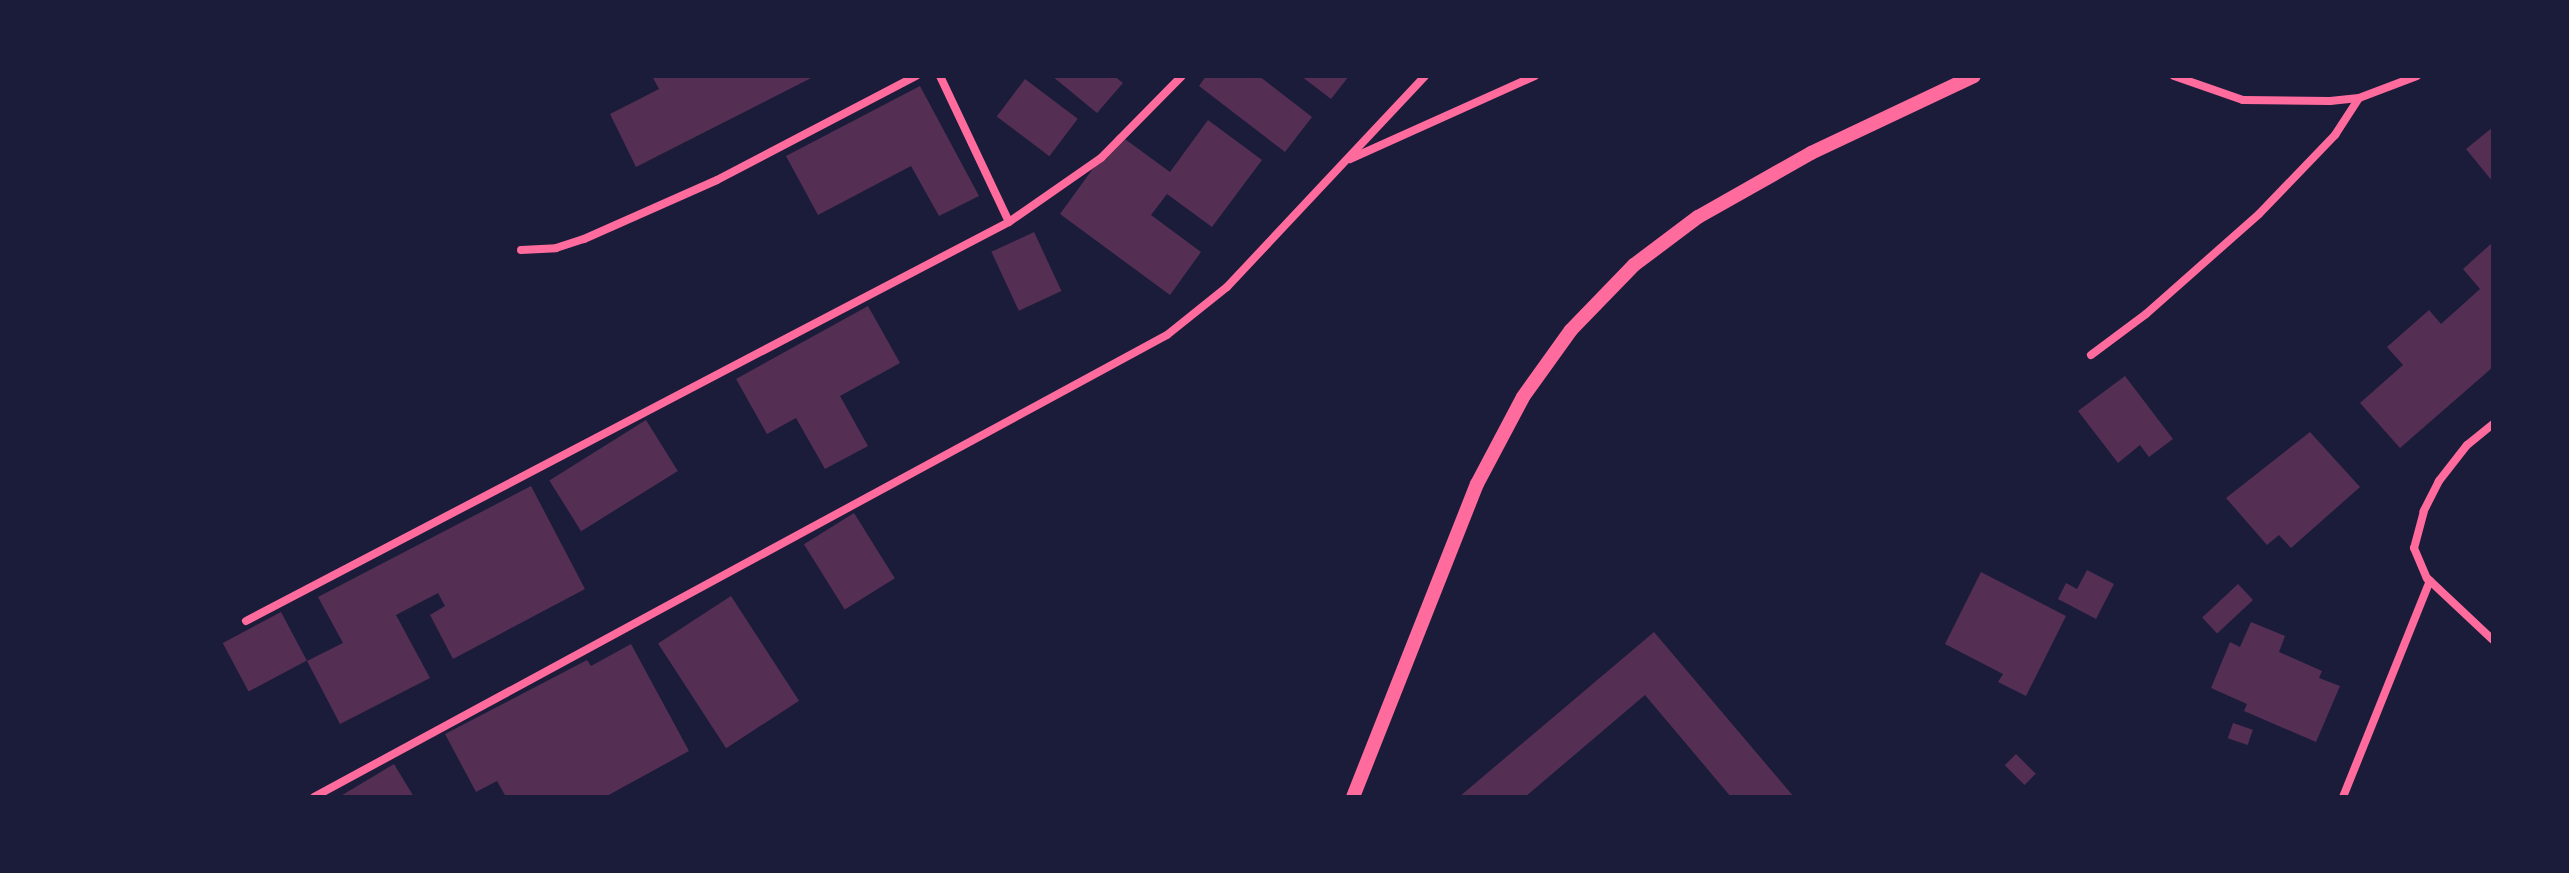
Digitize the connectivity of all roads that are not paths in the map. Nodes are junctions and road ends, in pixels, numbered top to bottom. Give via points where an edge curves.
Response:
1 (916, 76) edge
2 (940, 76) edge
3 (1182, 76) edge
4 (1425, 76) edge
5 (1535, 76) edge
6 (1974, 76) edge
7 (2174, 76) edge
8 (2417, 76) edge
9 (2359, 98) junction
10 (1347, 160) junction
11 (1009, 222) junction
12 (521, 250) dead end
13 (2091, 355) dead end
14 (2493, 424) edge
15 (2430, 581) junction
16 (246, 621) dead end
17 (2493, 640) edge
18 (314, 797) edge
19 (1353, 797) edge
20 (2343, 797) edge

1 - 12 street via 717,180 597,233 556,248
2 - 11 street
3 - 11 street via 1101,158
4 - 10 street
5 - 10 street
6 - 19 street via 1811,153 1710,210 1634,265 1571,330 1523,397 1477,484
7 - 9 street via 2243,100
8 - 9 street
9 - 13 street via 2335,135 2259,214
10 - 18 street via 1214,300 1148,347
11 - 16 street
14 - 15 street via 2467,445 2424,511 2414,548
15 - 17 street
15 - 20 street

